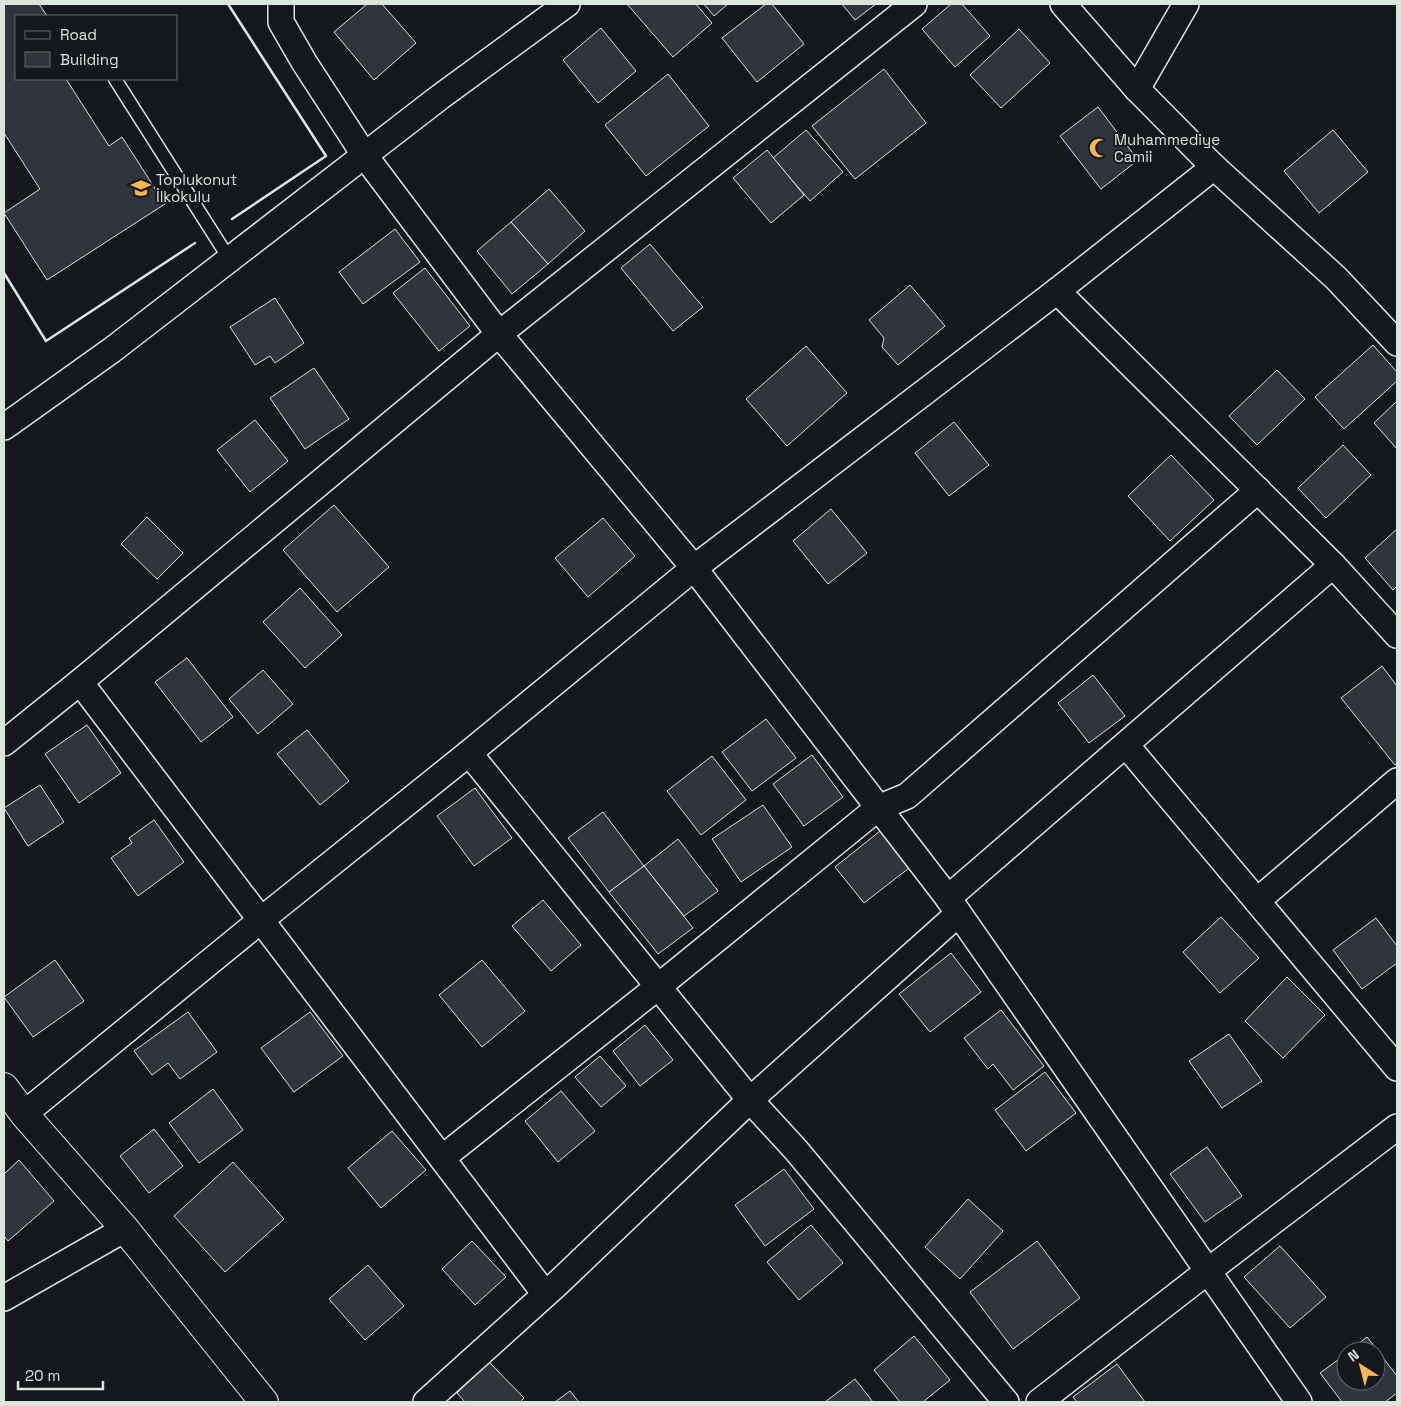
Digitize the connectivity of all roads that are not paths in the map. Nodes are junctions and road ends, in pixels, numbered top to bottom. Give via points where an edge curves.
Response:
1 (281, 4) edge
2 (567, 4) edge
3 (914, 4) edge
4 (1063, 4) edge
5 (1186, 4) edge
6 (116, 80) edge
7 (1137, 89) junction
8 (365, 156) junction
9 (1214, 167) junction
10 (230, 260) junction
11 (1057, 291) junction
12 (500, 334) junction
13 (1397, 343) edge
14 (4, 428) edge
15 (1258, 490) junction
16 (1333, 565) junction
17 (694, 568) junction
18 (1397, 635) edge
19 (80, 682) junction
20 (4, 743) edge
21 (1126, 744) junction
22 (469, 753) junction
23 (1397, 781) edge
24 (878, 808) junction
25 (1257, 901) junction
26 (953, 906) junction
27 (261, 920) junction
28 (659, 986) junction
29 (1397, 1068) edge
30 (4, 1087) edge
31 (750, 1100) junction
32 (24, 1114) junction
33 (1397, 1127) edge
34 (442, 1158) junction
35 (125, 1229) junction
36 (1208, 1271) junction
37 (545, 1294) junction
38 (4, 1298) edge
39 (260, 1401) edge
40 (426, 1402) edge
41 (1006, 1402) edge
42 (1040, 1402) edge
43 (1299, 1402) edge

1 - 8 street via 281,22
2 - 8 street
3 - 12 street
4 - 7 street
5 - 7 street
6 - 10 lane
7 - 9 street
8 - 10 street
8 - 12 street
9 - 11 street
9 - 13 street via 1336,278
10 - 14 street
11 - 15 street
11 - 17 street
12 - 17 street
12 - 19 street
15 - 16 street
15 - 24 street via 907,796
16 - 18 street
16 - 21 street
17 - 22 street
17 - 24 street
19 - 20 street
19 - 27 street
21 - 25 street
21 - 26 street
22 - 27 street
22 - 28 street
23 - 25 street
24 - 26 street
24 - 28 street
25 - 29 street
26 - 31 street
26 - 36 street
27 - 32 street
27 - 34 street
28 - 31 street
28 - 34 street
30 - 32 street
31 - 37 street
31 - 41 street via 796,1150
32 - 35 street
33 - 36 street
34 - 37 street
35 - 38 street
35 - 39 street
36 - 42 street
36 - 43 street
37 - 40 street

